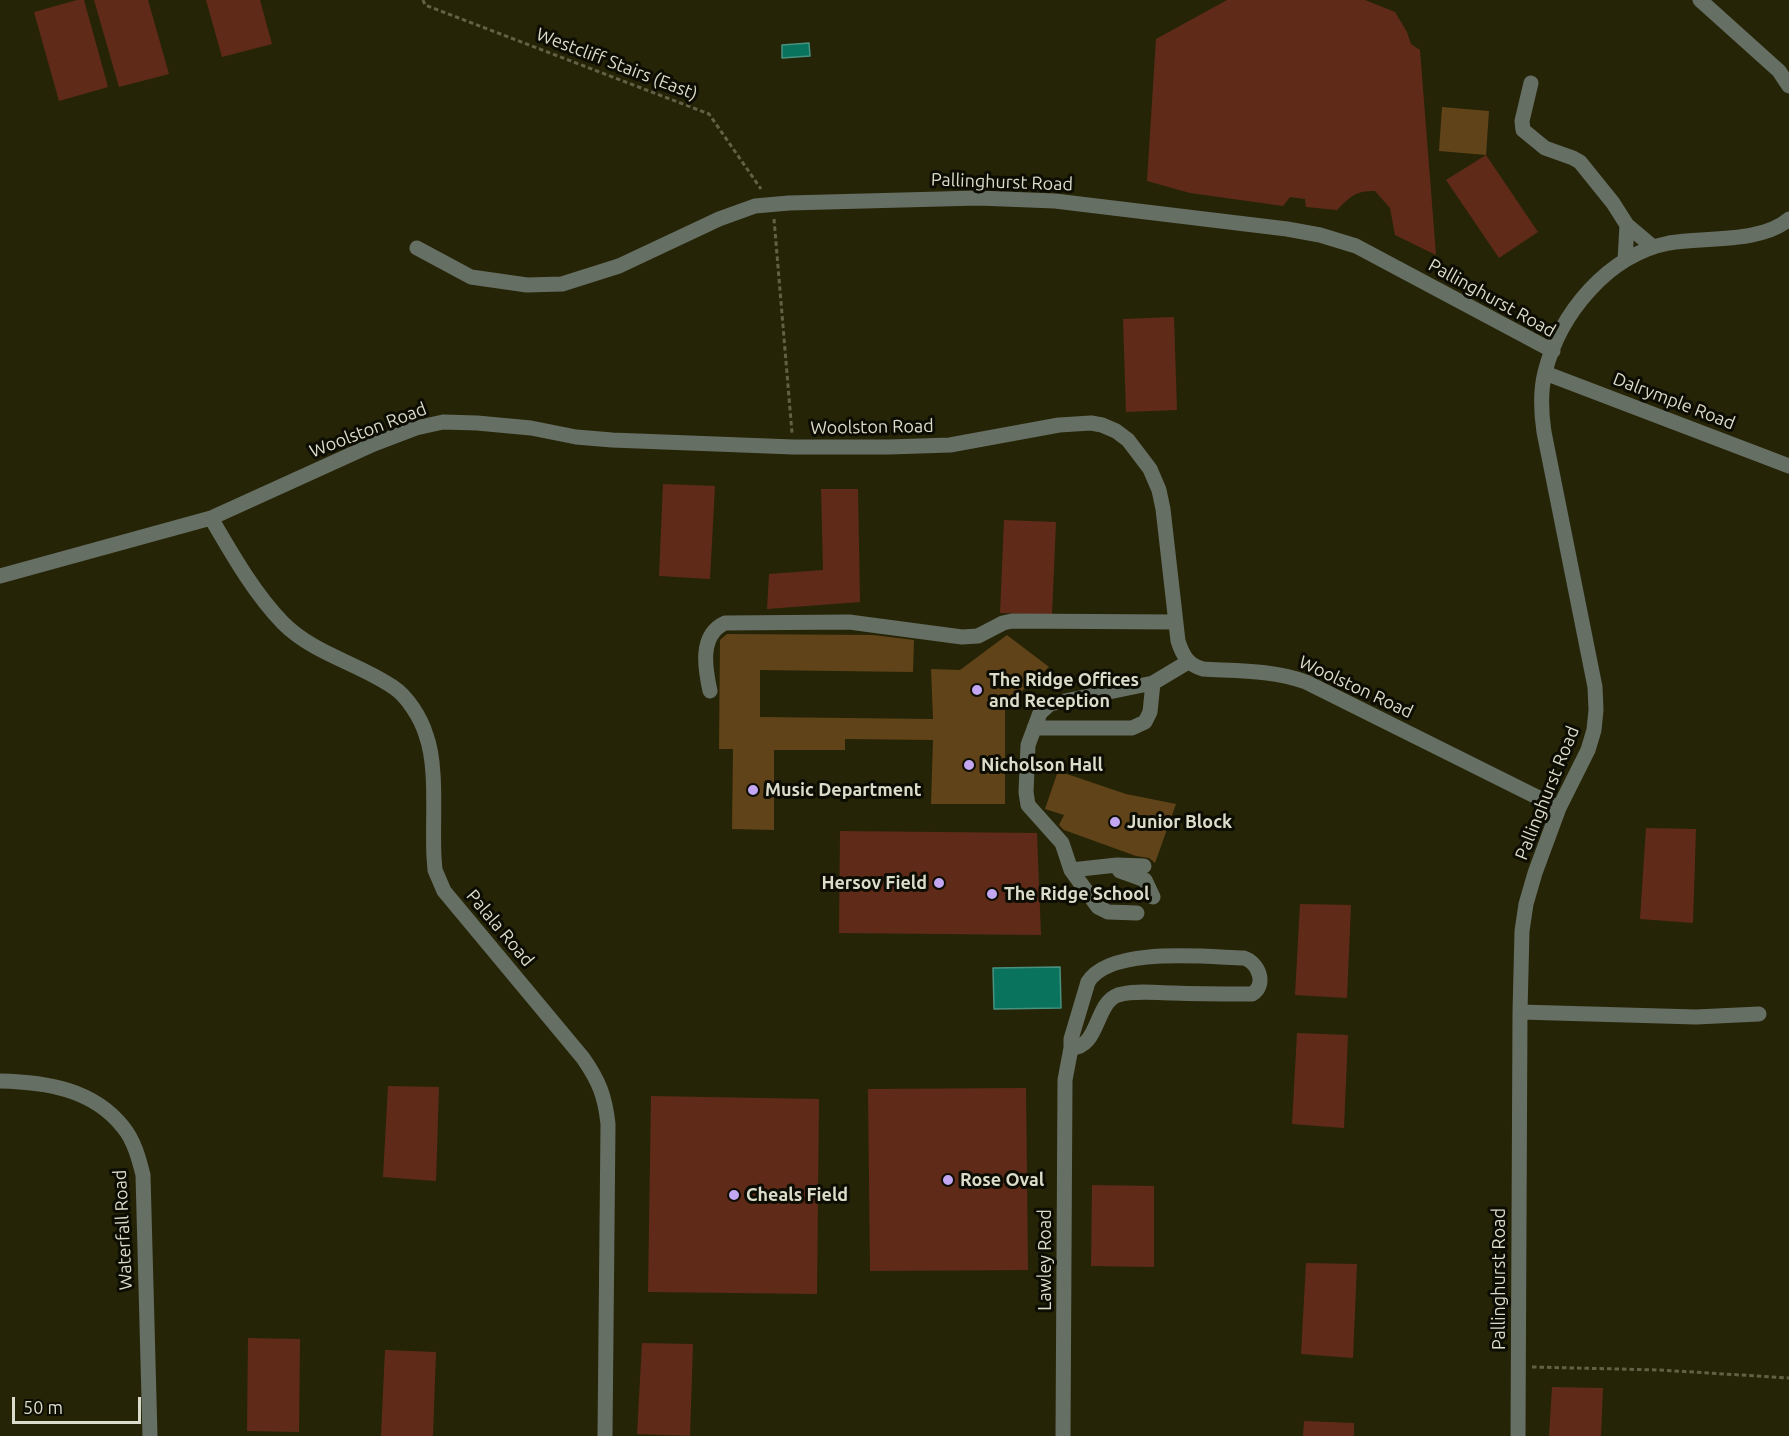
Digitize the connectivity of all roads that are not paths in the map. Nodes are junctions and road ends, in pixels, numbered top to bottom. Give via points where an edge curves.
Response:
1 (1700, 0) edge
2 (1532, 83) dead end
3 (1789, 86) edge
4 (1789, 219) edge
5 (1627, 225) junction
6 (1653, 247) junction
7 (417, 249) dead end
8 (1625, 260) junction
9 (1553, 351) junction
10 (1545, 373) junction
11 (1789, 466) edge
12 (211, 518) junction
13 (0, 576) edge
14 (1175, 622) junction
15 (1188, 662) junction
16 (1153, 683) junction
17 (710, 691) dead end
18 (1034, 728) junction
19 (1559, 808) junction
20 (1117, 865) junction
21 (1144, 866) dead end
22 (1071, 870) junction
23 (1153, 897) dead end
24 (1137, 913) dead end
25 (1520, 1012) junction
26 (1759, 1014) dead end
27 (1071, 1048) junction
28 (0, 1081) edge
29 (150, 1436) edge
30 (605, 1436) edge
31 (1063, 1436) edge
32 (1518, 1436) edge

1 - 3 street via 1779,71
2 - 5 street via 1523,130 1545,148 1581,162
4 - 6 street via 1757,233
5 - 6 street
5 - 8 street
6 - 8 street
7 - 9 street, Pallinghurst Road via 471,276 527,285 562,284 620,266 755,206 1033,199 1320,235 1356,246
8 - 9 street via 1580,304
9 - 10 street, Pallinghurst Road
10 - 11 street, Dalrymple Road
10 - 19 street, Pallinghurst Road via 1541,409 1544,432 1595,687 1596,710 1588,750
12 - 13 street, Woolston Road
12 - 14 street, Woolston Road via 374,444 443,422 531,428 612,440 793,447 950,445 1075,423 1102,425 1128,440 1150,469 1159,490
12 - 30 street, Palala Road via 257,590 284,623 306,641 393,687 412,708 426,734 430,753 435,870 444,891 598,1079 608,1124
14 - 15 street, Woolston Road via 1178,641
14 - 17 street via 1012,621 978,636 962,637 849,622 725,623 714,631 706,650
15 - 16 street
15 - 19 street, Woolston Road via 1203,669 1270,672 1306,682
16 - 18 street via 1050,704 1040,713
16 - 18 street via 1145,722 1132,728
18 - 22 street via 1028,745 1026,800 1062,843
19 - 25 street, Pallinghurst Road via 1526,904
20 - 21 street
20 - 22 street
20 - 23 street via 1120,871 1145,880
22 - 24 street via 1102,910
25 - 26 street via 1696,1017
25 - 32 street, Pallinghurst Road
27 - 27 street, Lawley Road via 1088,982 1108,965 1152,957 1235,958 1250,960 1258,969 1260,984 1252,993 1148,992 1117,996 1104,1009 1087,1040
27 - 31 street, Lawley Road via 1065,1080
28 - 29 street, Waterfall Road via 35,1082 93,1101 125,1129 138,1157 143,1175

